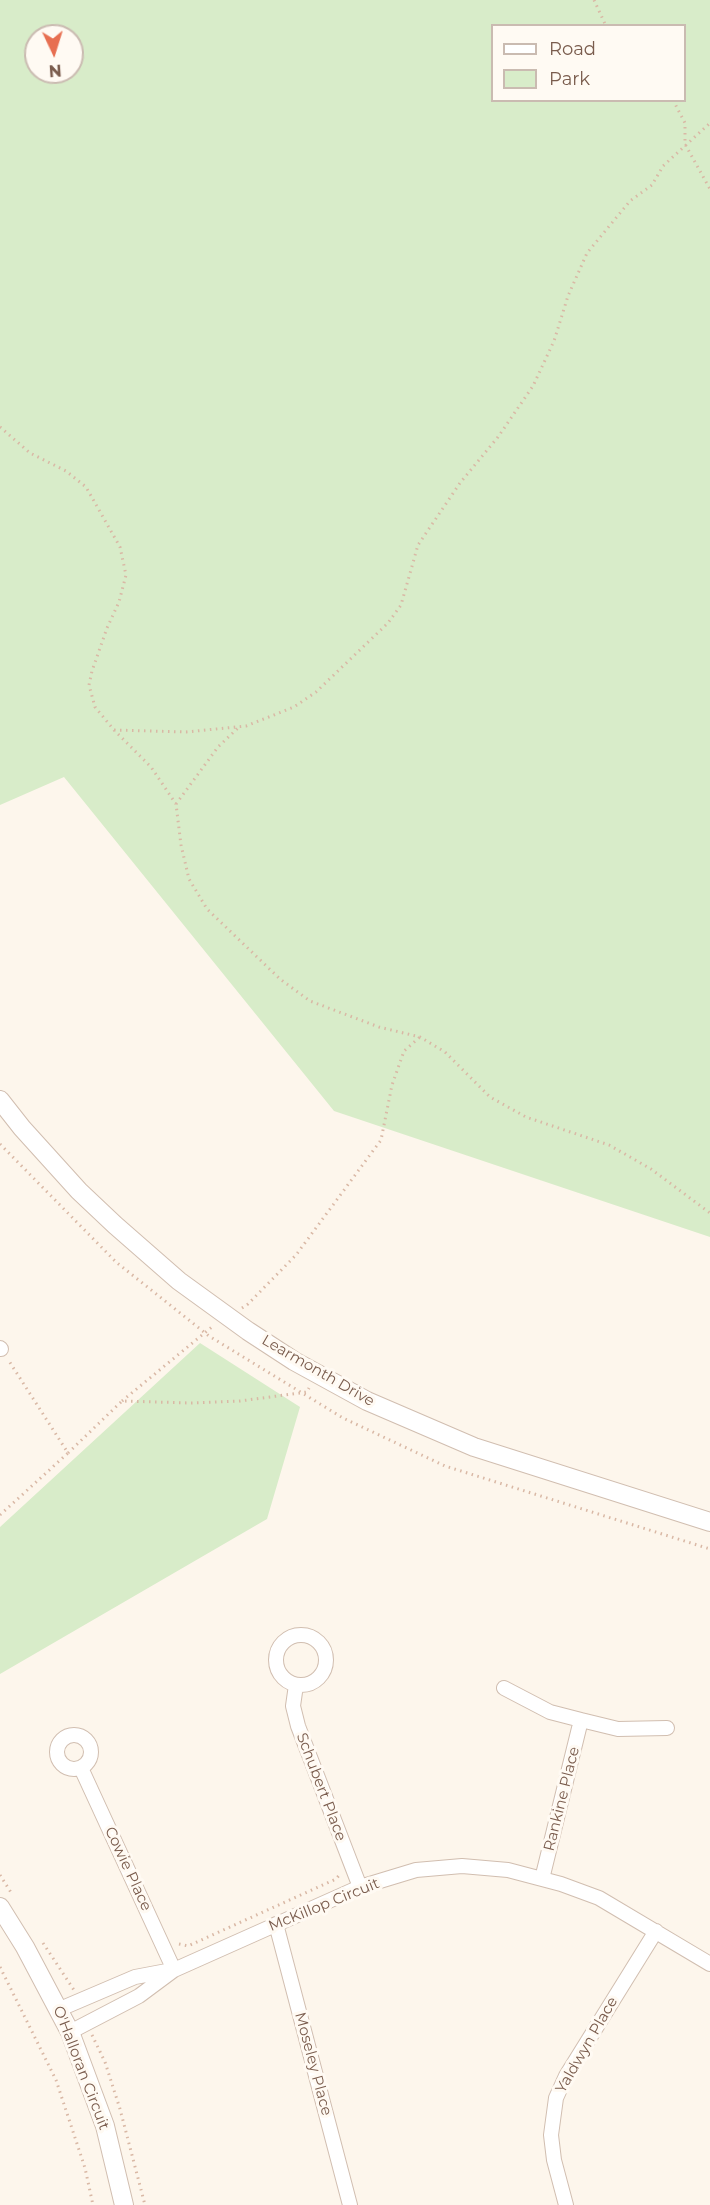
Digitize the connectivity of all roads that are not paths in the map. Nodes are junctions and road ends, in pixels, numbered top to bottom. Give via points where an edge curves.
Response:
1 (0, 1100) edge
2 (710, 1522) edge
3 (296, 1685) dead end
4 (504, 1688) dead end
5 (581, 1720) junction
6 (667, 1728) dead end
7 (81, 1768) dead end
8 (542, 1879) junction
9 (360, 1887) junction
10 (0, 1907) edge
11 (276, 1923) junction
12 (656, 1930) junction
13 (710, 1964) edge
14 (174, 1970) junction
15 (60, 2009) junction
16 (70, 2032) junction
17 (124, 2205) edge
18 (350, 2205) edge
19 (566, 2205) edge

1 - 2 street, Learmonth Drive via 115,1226 228,1317 316,1372 367,1401 474,1447
3 - 9 street, Schubert Place via 293,1706 298,1726
4 - 5 street via 550,1712
5 - 6 street via 618,1729
5 - 8 street, Rankine Place
7 - 14 street, Cowie Place
8 - 9 street, McKillop Circuit via 508,1870 462,1866 416,1870
8 - 12 street, McKillop Circuit via 599,1898
9 - 11 street, McKillop Circuit
10 - 15 street, O'Halloran Circuit
11 - 14 street, McKillop Circuit
11 - 18 street, Moseley Place
12 - 13 street, McKillop Circuit
12 - 19 street, Yaldwyn Place via 556,2098 551,2135
14 - 15 street, McKillop Circuit via 135,1977
14 - 16 street, McKillop Circuit via 139,1996
15 - 16 street, O'Halloran Circuit
16 - 17 street, O'Halloran Circuit via 105,2126

